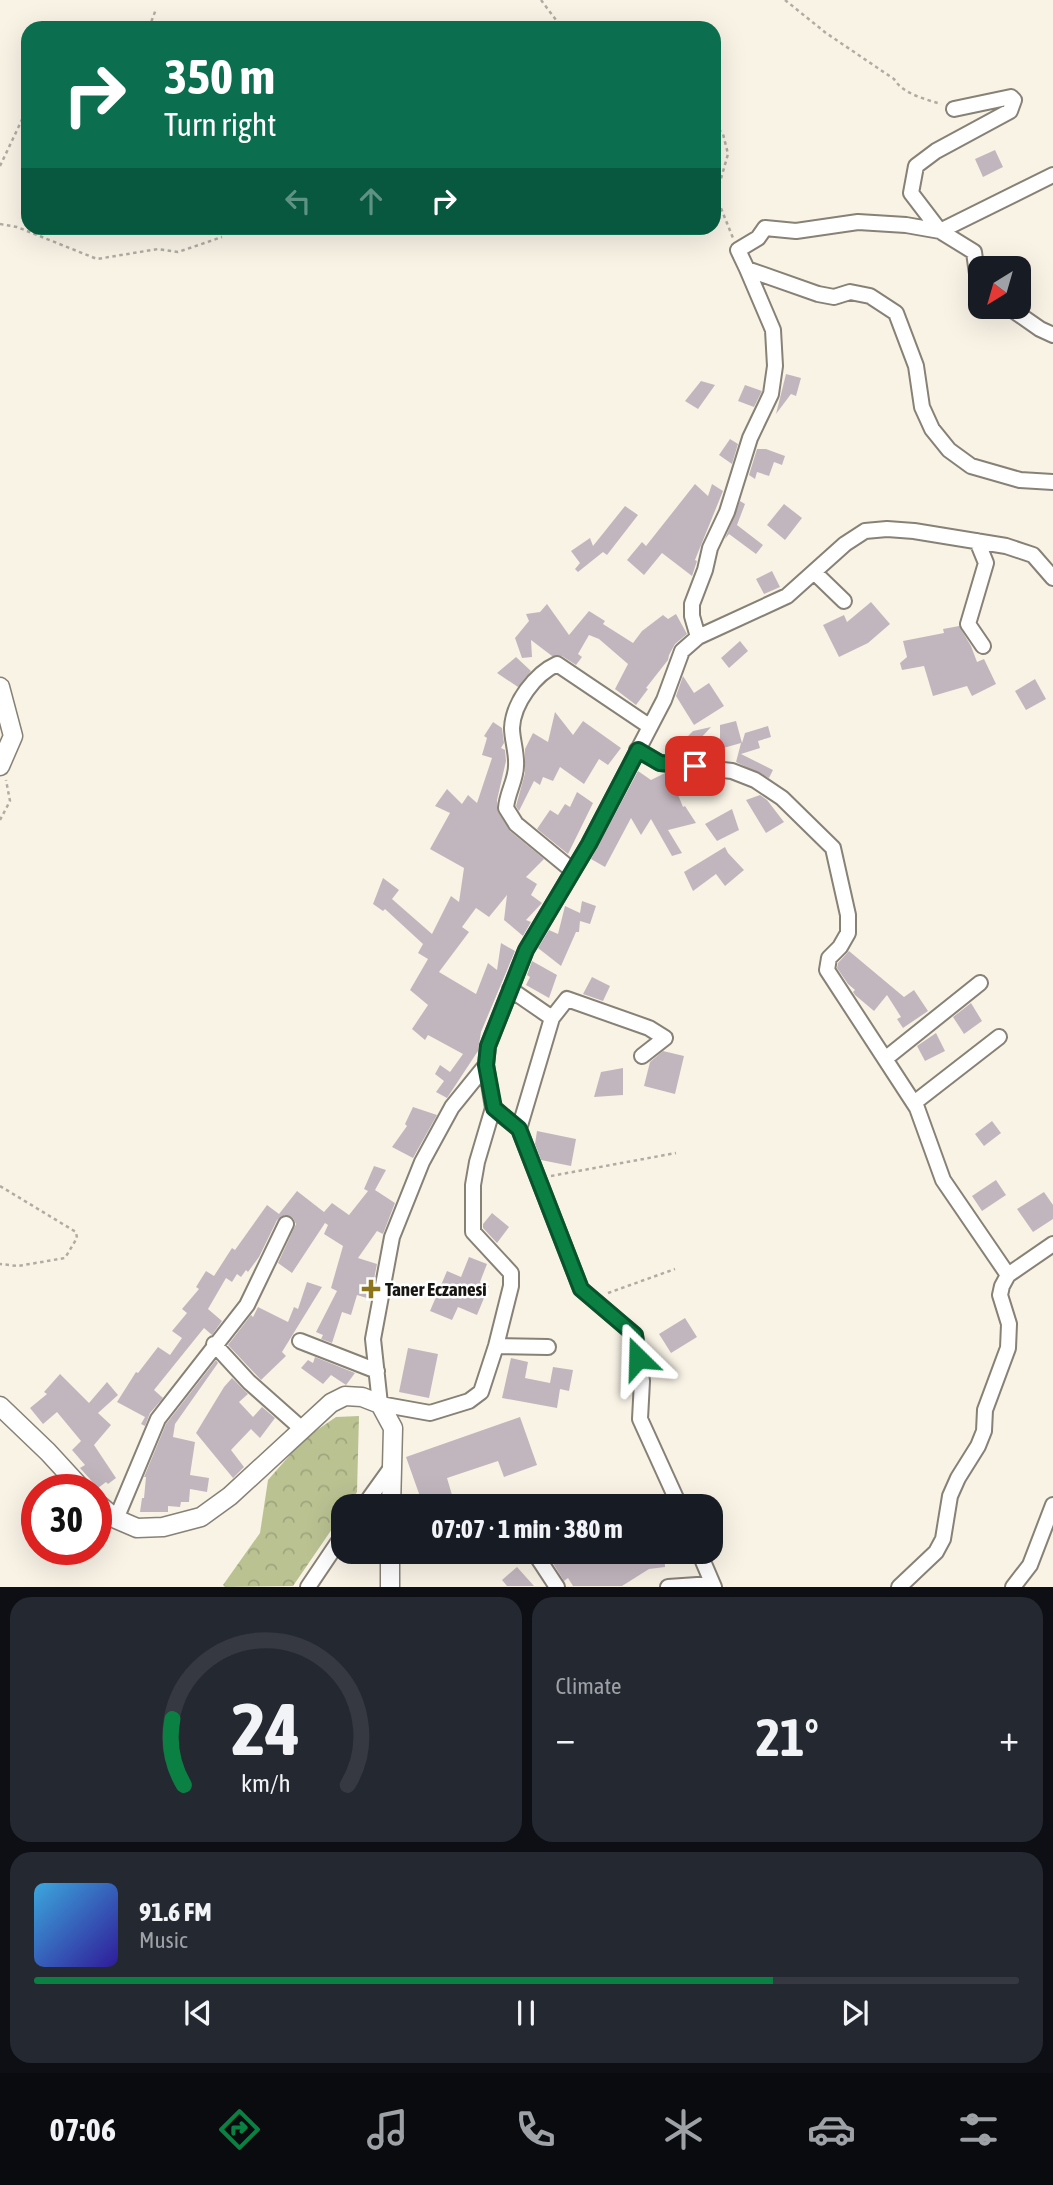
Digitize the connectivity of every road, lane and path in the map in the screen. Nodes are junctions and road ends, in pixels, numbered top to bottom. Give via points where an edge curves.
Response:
1 (541, 0) edge
2 (785, 0) edge
3 (156, 9) dead end
4 (152, 21) edge
5 (557, 21) edge
6 (954, 108) joint
7 (21, 122) edge
8 (721, 132) edge
9 (0, 166) edge
10 (1053, 176) edge
11 (721, 177) edge
12 (721, 208) edge
13 (0, 225) edge
14 (21, 228) edge
15 (940, 231) junction
16 (37, 235) edge
17 (222, 237) dead end
18 (738, 250) junction
19 (975, 256) edge
20 (747, 269) junction
21 (1026, 319) edge
22 (1053, 335) edge
23 (1053, 482) edge
24 (978, 541) junction
25 (814, 572) junction
26 (1053, 578) edge
27 (844, 601) dead end
28 (698, 637) junction
29 (983, 646) dead end
30 (0, 687) edge
31 (649, 726) junction
32 (638, 750) junction
33 (1, 763) edge
34 (0, 820) edge
35 (573, 871) junction
36 (980, 983) dead end
37 (510, 989) junction
38 (552, 1018) junction
39 (999, 1037) dead end
40 (642, 1056) dead end
41 (885, 1059) junction
42 (486, 1065) junction
43 (914, 1103) junction
44 (494, 1108) junction
45 (519, 1129) junction
46 (676, 1153) dead end
47 (538, 1179) junction
48 (0, 1186) edge
49 (286, 1224) dead end
50 (1053, 1244) edge
51 (0, 1264) edge
52 (675, 1269) dead end
53 (1009, 1275) junction
54 (592, 1298) junction
55 (300, 1341) dead end
56 (214, 1344) junction
57 (496, 1346) junction
58 (548, 1347) dead end
59 (377, 1371) junction
60 (380, 1404) junction
61 (0, 1406) edge
62 (302, 1429) junction
63 (391, 1468) junction
64 (68, 1474) edge
65 (372, 1494) edge
66 (391, 1494) edge
67 (674, 1494) edge
68 (1053, 1505) edge
69 (112, 1516) edge
70 (116, 1519) junction
71 (331, 1553) edge
72 (390, 1564) edge
73 (542, 1564) edge
74 (704, 1564) edge
75 (713, 1585) edge
76 (308, 1587) edge
77 (390, 1587) edge
78 (557, 1587) edge
79 (668, 1587) edge
80 (899, 1587) edge
81 (1013, 1587) edge

1 - 5 path
2 - 6 path via 897,85
3 - 4 path
6 - 15 street via 1014,100 1010,111 916,166 911,193
7 - 9 path
8 - 11 path via 727,154
10 - 15 street
12 - 18 path
13 - 14 path
15 - 18 street via 858,222 796,231 765,228
15 - 19 street
16 - 17 path via 97,260 158,249 178,251
18 - 20 street
20 - 23 street via 818,294 870,296 896,313 916,366 922,407 949,450 971,466 1020,480
20 - 28 street via 773,330 775,366 771,394 750,438 692,604
21 - 22 street
24 - 25 street via 887,529 865,531
24 - 26 street via 1033,555
24 - 29 street via 986,563 968,624
25 - 27 street
25 - 28 street via 787,596
28 - 31 street via 682,651
30 - 33 street via 13,737
31 - 32 street
31 - 35 street via 557,664 533,684 516,708 512,730 516,765 506,808 516,824
32 - 35 street
32 - 41 street via 660,763 732,771 755,780 782,798 833,848 848,933 827,970
33 - 34 path via 10,801
35 - 37 street via 526,950
36 - 41 street
37 - 38 street
37 - 42 street via 488,1046
38 - 40 street via 567,999 665,1038
38 - 45 street
39 - 43 street
41 - 43 street
42 - 44 street
42 - 59 street via 452,1107 422,1162 391,1237 373,1339
43 - 53 street via 943,1180
44 - 45 street
44 - 57 street via 477,1162 472,1232 511,1273
45 - 47 street
46 - 47 path
47 - 54 street via 581,1289
48 - 51 path via 64,1222 77,1238 65,1258 18,1266
49 - 56 street via 247,1305
50 - 53 street
52 - 54 path
53 - 80 street via 1000,1295 1009,1324 1008,1348 985,1410 984,1431 950,1496 943,1539 936,1552
54 - 67 street via 635,1335 642,1381 640,1419
55 - 59 street
56 - 62 street
56 - 70 street via 158,1419
57 - 58 street
57 - 60 street via 481,1392 469,1401 430,1413
59 - 60 street
60 - 62 street via 345,1396
60 - 63 street via 393,1428
61 - 64 street
62 - 70 street via 201,1517 137,1528
63 - 65 street
63 - 66 street
68 - 81 street via 1030,1566
69 - 70 street
71 - 76 street
72 - 77 street
73 - 78 street
74 - 75 street
75 - 79 street

